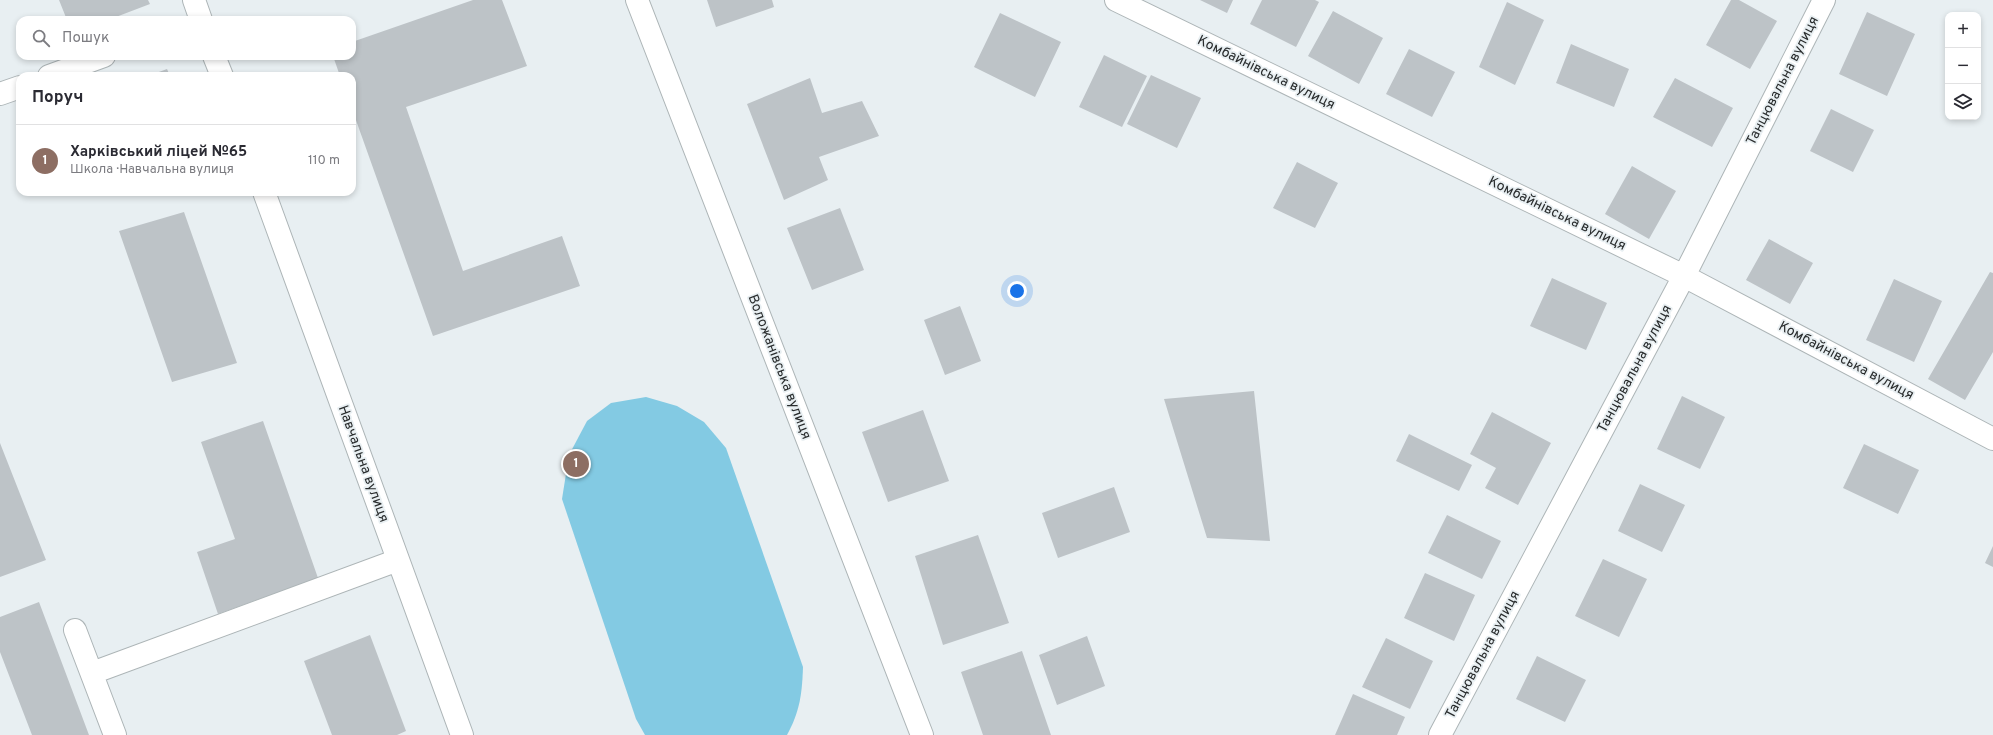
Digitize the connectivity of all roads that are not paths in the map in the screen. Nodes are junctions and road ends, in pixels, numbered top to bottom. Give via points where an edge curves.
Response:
1 (194, 0) edge
2 (637, 0) edge
3 (1116, 0) edge
4 (1824, 0) edge
5 (200, 16) edge
6 (93, 60) edge
7 (216, 60) edge
8 (60, 72) edge
9 (220, 72) edge
10 (16, 88) edge
11 (0, 94) edge
12 (265, 196) edge
13 (1684, 276) junction
14 (1993, 439) edge
15 (398, 560) junction
16 (75, 630) dead end
17 (92, 673) junction
18 (115, 735) edge
19 (462, 735) edge
20 (922, 735) edge
21 (1440, 735) edge

1 - 5 street
2 - 20 street, Воложанівська вулиця
3 - 13 street, Комбайнівська вулиця
4 - 13 street, Танцювальна вулиця
6 - 8 street
7 - 9 street
10 - 11 street
12 - 15 street, Навчальна вулиця
13 - 14 street, Комбайнівська вулиця
13 - 21 street, Танцювальна вулиця
15 - 17 street
15 - 19 street, Навчальна вулиця
16 - 17 street
17 - 18 street

